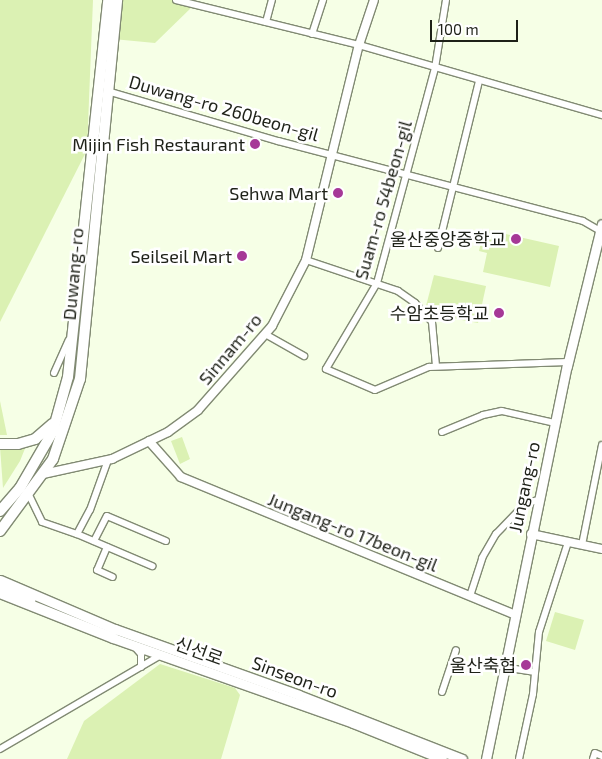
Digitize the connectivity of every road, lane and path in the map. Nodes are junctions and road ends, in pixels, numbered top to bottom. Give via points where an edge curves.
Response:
1 (108, 0) edge
2 (118, 0) edge
3 (176, 0) edge
4 (272, 0) edge
5 (323, 0) edge
6 (374, 0) edge
7 (446, 0) edge
8 (266, 22) junction
9 (312, 34) junction
10 (359, 45) junction
11 (435, 68) junction
12 (479, 81) junction
13 (107, 91) junction
14 (602, 115) edge
15 (332, 154) junction
16 (409, 174) junction
17 (454, 188) junction
18 (602, 229) edge
19 (438, 248) dead end
20 (306, 260) junction
21 (377, 283) junction
22 (74, 329) junction
23 (265, 334) junction
24 (304, 356) dead end
25 (568, 362) junction
26 (436, 366) junction
27 (54, 373) dead end
28 (59, 415) junction
29 (555, 423) junction
30 (442, 432) dead end
31 (149, 441) junction
32 (0, 444) edge
33 (602, 445) edge
34 (108, 460) junction
35 (43, 474) junction
36 (29, 495) junction
37 (538, 500) junction
38 (0, 511) edge
39 (0, 531) edge
40 (77, 534) junction
41 (530, 534) junction
42 (94, 541) junction
43 (166, 541) dead end
44 (568, 542) junction
45 (582, 545) junction
46 (107, 547) junction
47 (602, 549) edge
48 (152, 566) dead end
49 (113, 577) dead end
50 (0, 580) edge
51 (0, 587) edge
52 (0, 593) edge
53 (470, 596) junction
54 (0, 598) edge
55 (513, 614) junction
56 (114, 633) junction
57 (133, 645) junction
58 (171, 649) junction
59 (456, 650) dead end
60 (161, 655) junction
61 (141, 666) junction
62 (503, 667) junction
63 (534, 672) junction
64 (442, 692) dead end
65 (0, 749) edge
66 (442, 759) edge
67 (462, 759) edge
68 (486, 759) edge
69 (518, 759) edge

1 - 22 main road
2 - 13 main road, Duwang-ro
3 - 8 street
4 - 8 street
5 - 9 street
6 - 10 street, Sinnam-ro
7 - 11 street, Suam-ro 54beon-gil
8 - 9 street
9 - 10 street
10 - 11 street
10 - 15 street, Sinnam-ro
11 - 12 street
11 - 16 street, Suam-ro 54beon-gil
12 - 14 street
12 - 17 street
13 - 15 street, Duwang-ro 260beon-gil
13 - 35 main road, Duwang-ro via 80,379 65,431
15 - 16 street, Duwang-ro 260beon-gil
15 - 20 street, Sinnam-ro
16 - 17 street, Duwang-ro 260beon-gil
16 - 21 street, Suam-ro 54beon-gil
17 - 18 street, Duwang-ro 260beon-gil via 583,221
17 - 19 street
18 - 25 main road, Jungang-ro
20 - 21 street
20 - 23 street, Sinnam-ro
21 - 26 street via 403,294 430,319
21 - 26 street, Suam-ro 54beon-gil via 326,369 375,390 420,369
22 - 27 street
22 - 28 main road
23 - 24 street
23 - 31 street, Sinnam-ro via 198,410
25 - 26 street
25 - 29 main road, Jungang-ro
28 - 32 main road via 45,434 35,439 18,444
28 - 38 main road via 54,431 20,488
29 - 30 street via 502,411 483,415
29 - 37 main road, Jungang-ro
31 - 34 street, Sinnam-ro
31 - 53 street, Jungang-ro 17beon-gil via 181,477
33 - 45 street
34 - 35 street, Sinnam-ro
34 - 40 street via 90,510
35 - 36 main road, Duwang-ro
36 - 39 main road, Duwang-ro
36 - 40 street via 42,522
37 - 41 main road, Jungang-ro
37 - 53 street via 526,503 496,534 482,558
40 - 42 street
41 - 44 street
41 - 55 main road, Jungang-ro
42 - 43 street via 107,516
42 - 46 street
44 - 45 street
44 - 63 street via 539,632
45 - 47 street
46 - 48 street
46 - 49 street via 97,570
50 - 56 main road
51 - 56 main road
52 - 56 main road
53 - 55 street, Jungang-ro 17beon-gil
54 - 56 main road via 89,632
55 - 62 main road, Jungang-ro
56 - 57 main road, 신선로
56 - 58 main road, Sinseon-ro
57 - 60 main road, 신선로
57 - 61 street via 141,654
58 - 60 street
58 - 67 main road, Sinseon-ro via 299,694
59 - 64 street
60 - 61 street
60 - 66 main road, 신선로 via 352,723
61 - 65 street
62 - 63 street
62 - 68 main road, Jungang-ro
63 - 69 street via 533,694

